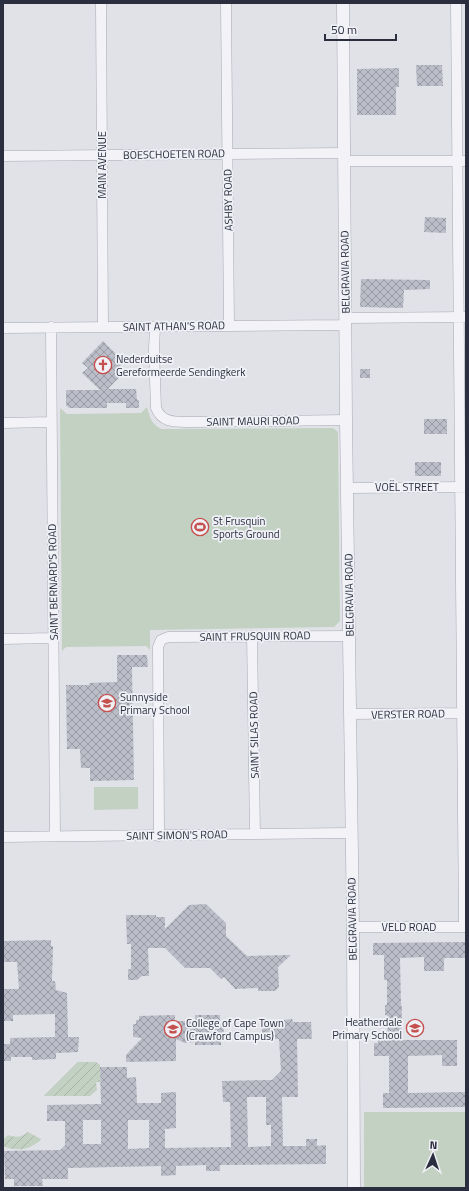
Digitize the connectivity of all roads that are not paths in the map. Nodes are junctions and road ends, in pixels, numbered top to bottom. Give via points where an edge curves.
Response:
1 (101, 3) edge
2 (226, 3) edge
3 (343, 3) edge
4 (456, 3) edge
5 (228, 154) junction
6 (102, 155) junction
7 (3, 156) edge
8 (344, 157) junction
9 (461, 161) edge
10 (463, 317) edge
11 (346, 321) junction
12 (155, 326) junction
13 (229, 326) junction
14 (51, 327) junction
15 (103, 327) junction
16 (3, 328) edge
17 (346, 420) junction
18 (51, 422) junction
19 (3, 423) edge
20 (463, 487) edge
21 (348, 488) junction
22 (252, 636) junction
23 (349, 636) junction
24 (53, 638) junction
25 (3, 639) edge
26 (464, 713) edge
27 (350, 714) junction
28 (351, 833) junction
29 (255, 834) junction
30 (3, 836) edge
31 (55, 836) junction
32 (160, 836) junction
33 (353, 927) junction
34 (465, 927) edge
35 (354, 1188) edge

1 - 6 street, MAIN AVENUE
2 - 5 street, ASHBY ROAD
3 - 8 street, BELGRAVIA ROAD
4 - 9 street
5 - 6 street, BOESCHOETEN ROAD
5 - 8 street, BOESCHOETEN ROAD
5 - 13 street, ASHBY ROAD
6 - 7 street, BOESCHOETEN ROAD
6 - 15 street, MAIN AVENUE
8 - 9 street, BOESCHOETEN ROAD
8 - 11 street, BELGRAVIA ROAD
9 - 10 street
10 - 11 street, SAINT ATHAN'S ROAD
10 - 20 street
11 - 13 street, SAINT ATHAN'S ROAD
11 - 17 street, BELGRAVIA ROAD
12 - 13 street, SAINT ATHAN'S ROAD
12 - 15 street, SAINT ATHAN'S ROAD
12 - 17 street, SAINT MAURI ROAD via 156,408 160,416 170,421
14 - 15 street, SAINT ATHAN'S ROAD
14 - 16 street, SAINT ATHAN'S ROAD
14 - 18 street, SAINT BERNARD'S ROAD
17 - 21 street, BELGRAVIA ROAD
18 - 19 street
18 - 24 street, SAINT BERNARD'S ROAD
20 - 21 street, VOËL STREET
20 - 26 street
21 - 23 street, BELGRAVIA ROAD
22 - 23 street, SAINT FRUSQUIN ROAD
22 - 29 street, SAINT SILAS ROAD
22 - 32 street, SAINT FRUSQUIN ROAD via 168,637 160,640
23 - 27 street, BELGRAVIA ROAD
24 - 25 street
24 - 31 street, SAINT BERNARD'S ROAD
26 - 27 street, VERSTER ROAD
26 - 34 street
27 - 28 street, BELGRAVIA ROAD
28 - 29 street, SAINT SIMON'S ROAD
28 - 33 street, BELGRAVIA ROAD
29 - 32 street, SAINT SIMON'S ROAD
30 - 31 street, SAINT SIMON'S ROAD
31 - 32 street, SAINT SIMON'S ROAD
33 - 34 street, VELD ROAD
33 - 35 street, BELGRAVIA ROAD

